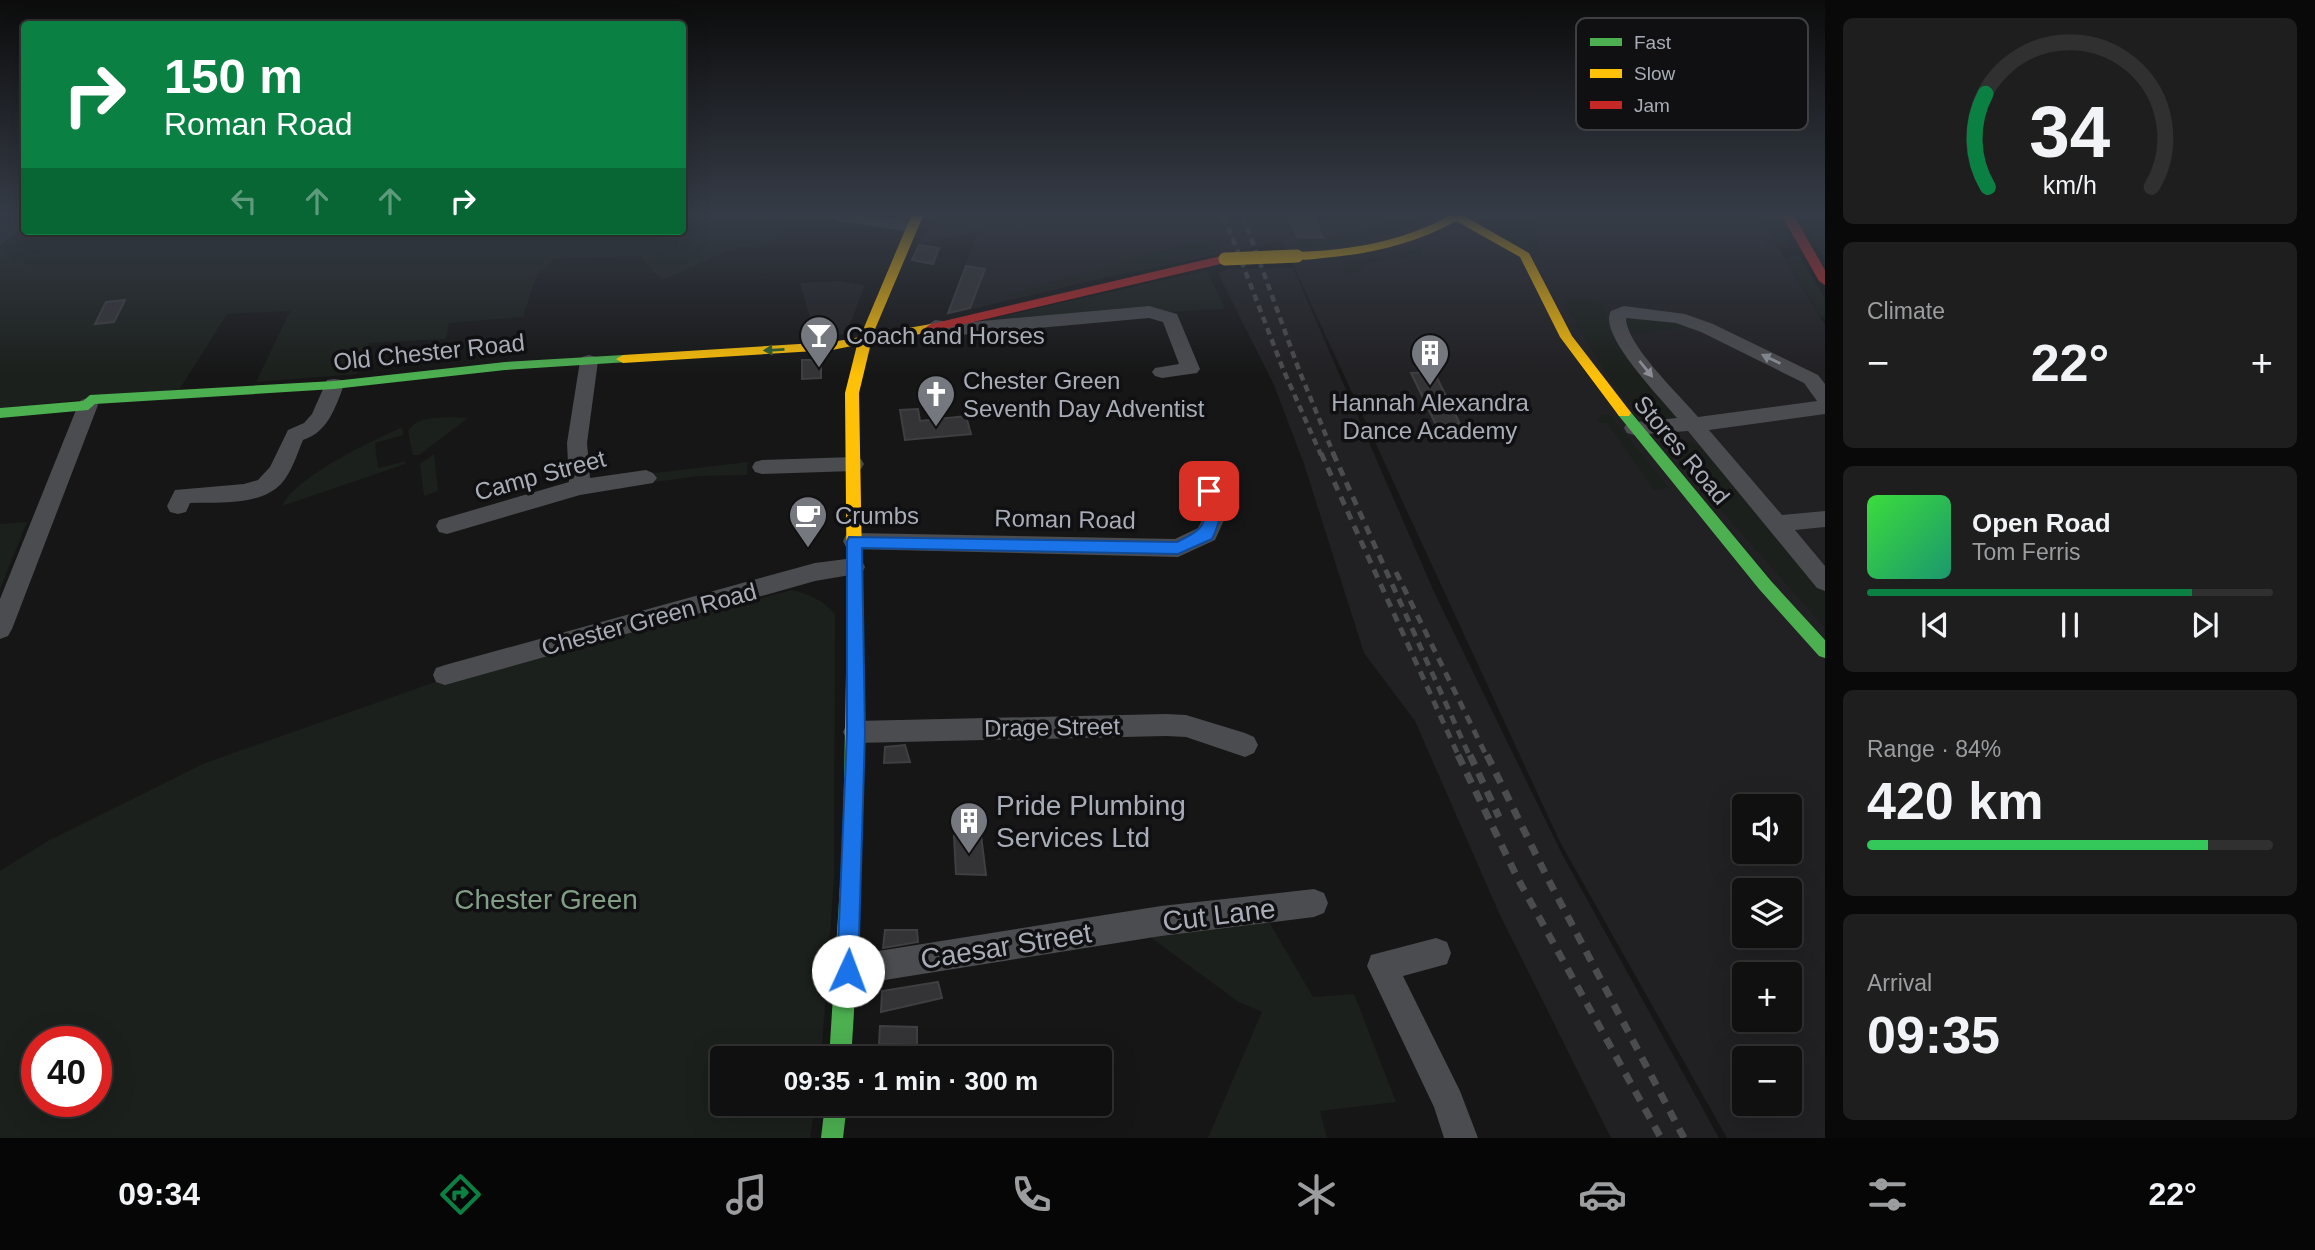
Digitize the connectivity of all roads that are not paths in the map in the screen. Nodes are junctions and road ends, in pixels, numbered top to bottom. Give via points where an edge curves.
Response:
1 (894, 269) edge
2 (1181, 269) edge
3 (1532, 269) edge
4 (935, 326) junction
5 (865, 338) junction
6 (589, 361) junction
7 (1162, 372) dead end
8 (334, 385) junction
9 (1825, 398) edge
10 (1825, 404) edge
11 (88, 405) junction
12 (0, 414) edge
13 (1692, 423) junction
14 (1634, 428) junction
15 (853, 464) junction
16 (762, 467) dead end
17 (1206, 472) dead end
18 (646, 478) dead end
19 (580, 487) junction
20 (178, 506) dead end
21 (1825, 519) edge
22 (1775, 524) junction
23 (447, 526) dead end
24 (854, 541) junction
25 (854, 567) junction
26 (1825, 582) edge
27 (0, 629) edge
28 (1825, 651) edge
29 (445, 675) dead end
30 (856, 732) junction
31 (1245, 745) dead end
32 (1314, 903) dead end
33 (1124, 927) joint
34 (1436, 953) dead end
35 (848, 971) junction
36 (841, 1046) edge
37 (835, 1116) edge
38 (832, 1138) edge
39 (1461, 1138) edge

1 - 5 main road
2 - 4 main road, Old Chester Road, bridge
3 - 14 main road, Stores Road via 1566,337
4 - 5 main road, Old Chester Road
4 - 7 street via 960,329 1149,312 1171,318 1190,369
5 -> 6 main road, Old Chester Road via 832,346
5 - 15 main road via 852,393
6 - 8 main road, Old Chester Road
6 - 19 street via 577,443
8 - 11 main road, Old Chester Road via 90,400
8 - 20 street via 318,423 295,435 267,486 183,496
9 -> 13 street via 1811,379 1707,328 1668,317 1617,315 1628,346
10 - 13 street via 1819,409 1749,419
11 - 12 main road, Old Chester Road
11 - 27 street
13 - 14 street
13 - 22 street
14 - 28 main road, Stores Road
15 - 16 street
15 - 24 main road
17 - 24 street, Roman Road via 1214,517 1206,534 1178,548
18 - 19 street, Camp Street
19 - 23 street, Camp Street
21 - 22 street
22 - 26 street
24 - 25 main road
25 - 29 street, Chester Green Road via 815,572
25 - 30 main road
30 - 31 street, Drage Street via 1166,724
30 - 35 main road
32 - 33 street, Cut Lane
33 - 35 street, Caesar Street
34 - 39 street via 1382,966 1449,1102
35 - 36 main road
37 - 38 main road

